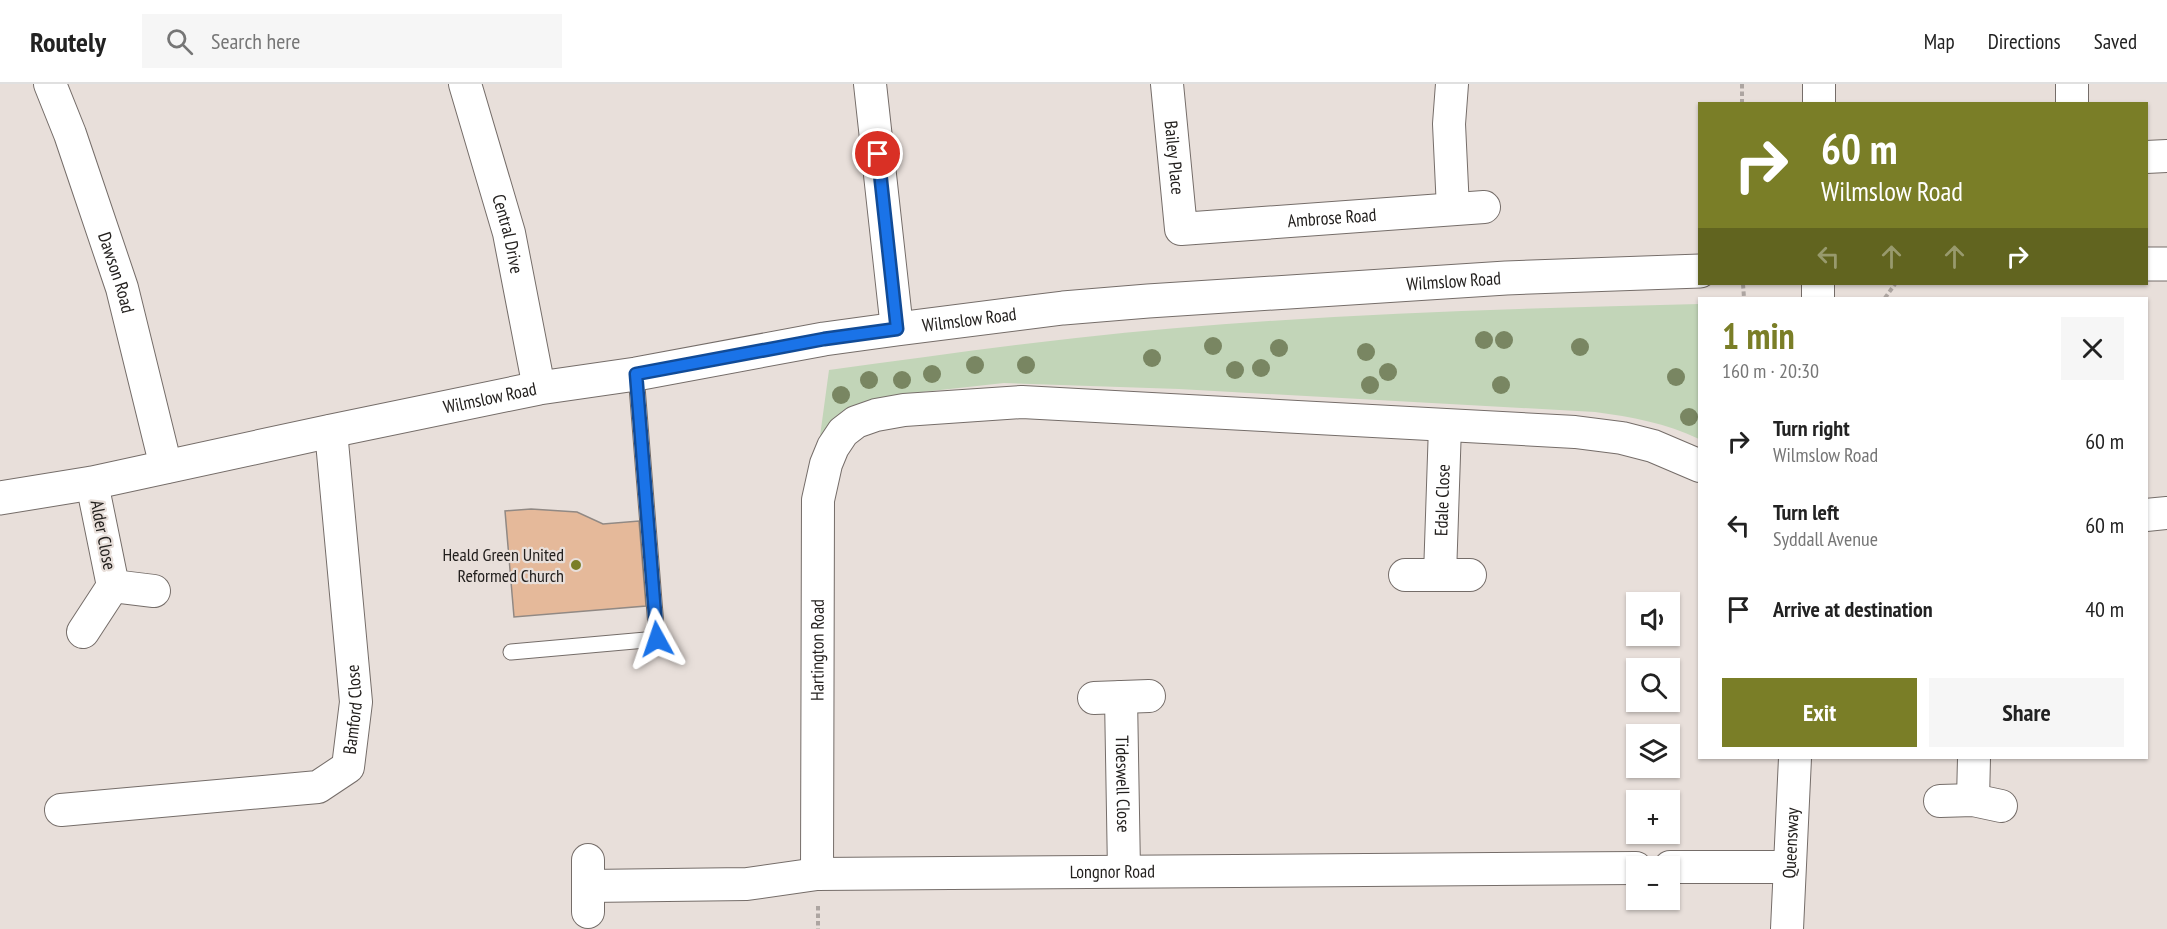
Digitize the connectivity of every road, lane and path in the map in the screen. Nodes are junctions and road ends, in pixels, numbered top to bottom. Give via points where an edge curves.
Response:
1 (50, 84) edge
2 (465, 84) edge
3 (870, 84) edge
4 (1167, 84) edge
5 (1452, 84) edge
6 (1742, 84) edge
7 (1819, 84) edge
8 (2072, 84) edge
9 (1742, 102) edge
10 (1819, 102) edge
11 (2072, 102) edge
12 (2167, 156) edge
13 (2148, 157) edge
14 (1484, 207) dead end
15 (1453, 209) junction
16 (1181, 229) joint
17 (2148, 264) edge
18 (2167, 264) edge
19 (1698, 271) edge
20 (897, 329) junction
21 (636, 374) junction
22 (539, 388) junction
23 (1445, 426) junction
24 (331, 431) junction
25 (1698, 465) edge
26 (166, 467) junction
27 (93, 483) junction
28 (0, 498) edge
29 (2167, 513) edge
30 (2148, 515) edge
31 (1406, 575) dead end
32 (113, 586) junction
33 (154, 591) dead end
34 (83, 632) dead end
35 (511, 652) dead end
36 (1121, 697) dead end
37 (1795, 759) edge
38 (1974, 759) edge
39 (1940, 801) dead end
40 (61, 810) dead end
41 (1680, 867) edge
42 (1789, 867) junction
43 (1626, 868) edge
44 (1124, 871) junction
45 (817, 874) junction
46 (588, 886) dead end
47 (1787, 929) edge

1 - 26 street, Dawson Road via 122,288
2 - 22 street, Central Drive via 509,233
3 - 20 street
4 - 16 street, Bailey Place
5 - 15 street via 1449,124
6 - 9 path
7 - 10 street
8 - 11 street
12 - 13 street
14 - 15 street, Ambrose Road
15 - 16 street, Ambrose Road
17 - 18 main road
19 - 20 main road, Wilmslow Road via 1506,278 1148,301
20 - 21 main road, Wilmslow Road
21 - 22 main road, Wilmslow Road
21 - 35 lane via 657,639
22 - 24 main road, Wilmslow Road
23 - 25 street via 1622,438
23 - 31 street, Edale Close via 1455,575
23 - 45 street, Hartington Road via 1022,402 904,410 856,422 833,447 825,464 818,500
24 - 26 main road, Wilmslow Road
24 - 40 street, Bamford Close via 356,702 348,767 318,787
26 - 27 main road, Wilmslow Road
27 - 28 main road, Wilmslow Road
27 - 32 street, Alder Close
29 - 30 street
32 - 33 street, Alder Close
32 - 34 street, Alder Close
36 - 44 street, Tideswell Close
37 - 42 street, Queensway
38 - 39 street via 1987,803
41 - 42 street
42 - 47 street, Queensway
43 - 44 street, Longnor Road
44 - 45 street, Longnor Road
45 - 46 street, Longnor Road via 747,884

